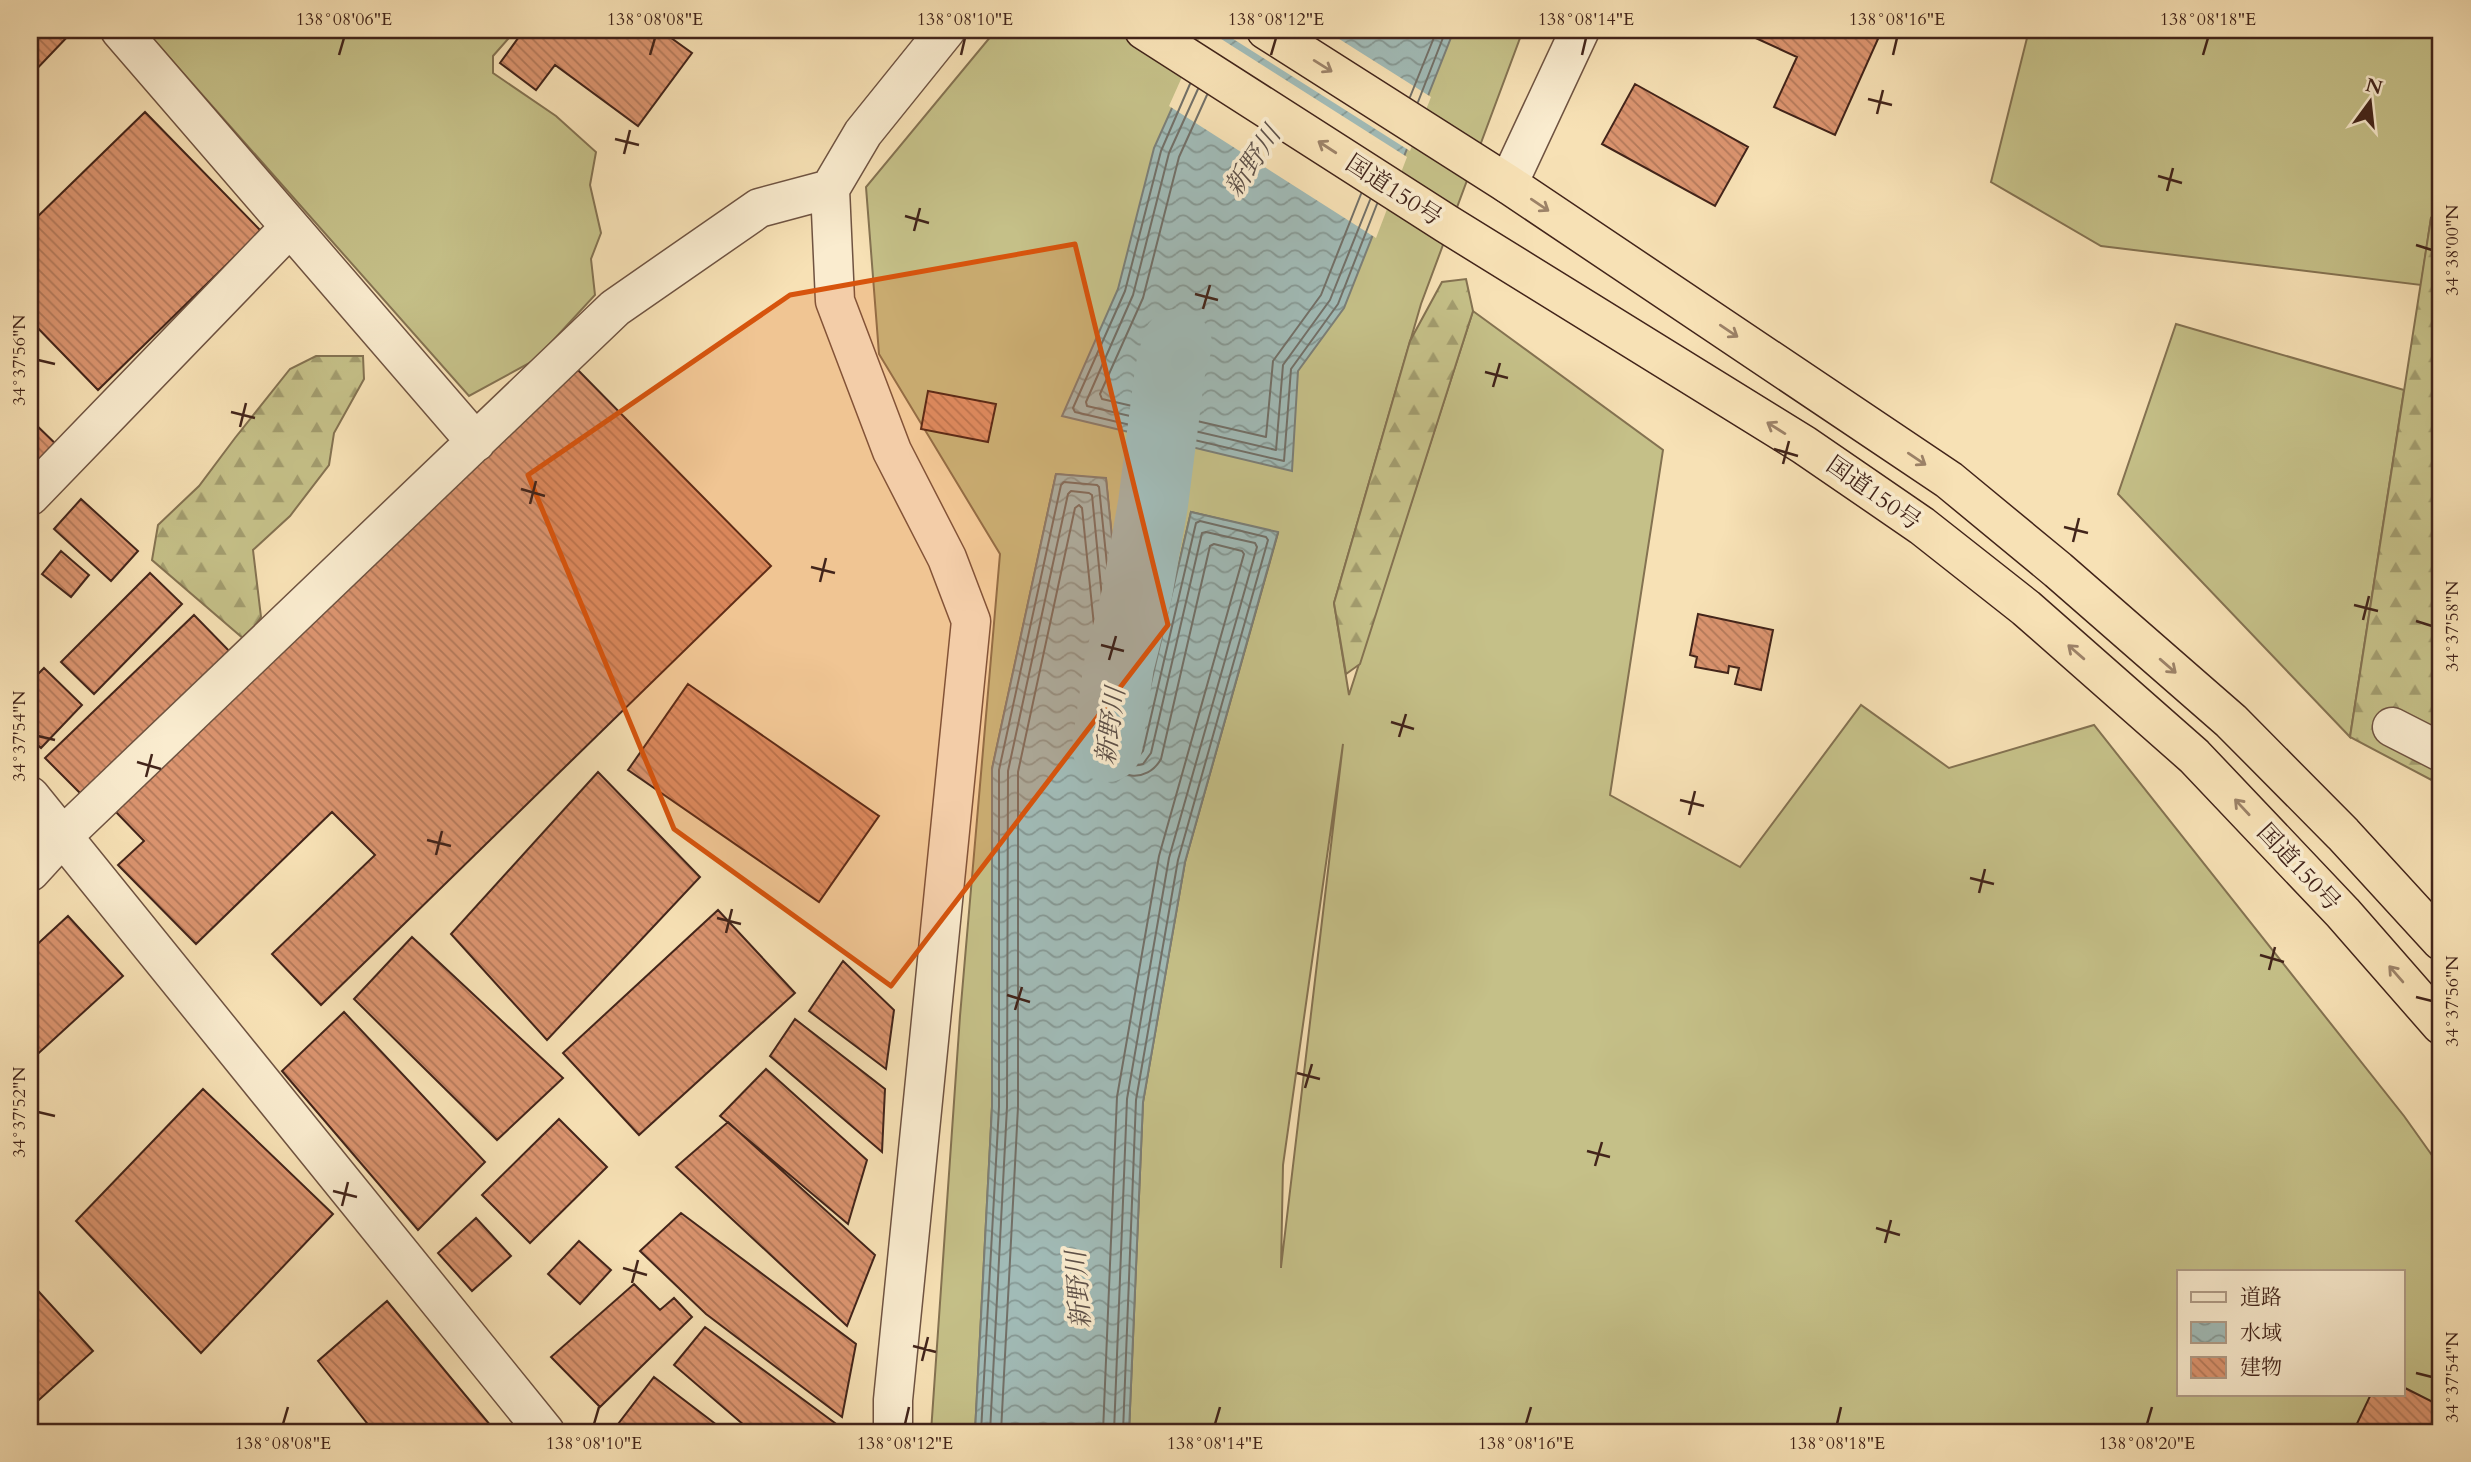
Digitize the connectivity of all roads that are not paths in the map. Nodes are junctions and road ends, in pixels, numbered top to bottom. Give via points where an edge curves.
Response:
1 (120, 30) edge
2 (946, 30) edge
3 (1144, 30) edge
4 (1266, 30) edge
5 (1580, 30) edge
6 (1495, 176) junction
7 (830, 189) junction
8 (290, 226) junction
9 (476, 442) junction
10 (30, 496) edge
11 (2392, 727) dead end
12 (2441, 752) edge
13 (30, 796) edge
14 (62, 837) junction
15 (30, 872) edge
16 (2441, 941) edge
17 (2441, 1025) edge
18 (545, 1432) edge
19 (893, 1432) edge

1 - 8 street
2 - 7 street via 863,132
17 -> 3 highway, 国道150号 via 2343,913 2194,756 2026,608 1922,526 1804,445
4 -> 6 highway
5 - 6 street
6 -> 16 highway via 1949,480 2231,721
7 - 9 street via 759,208 680,261 615,308
7 - 19 street via 835,302 892,451 947,558 971,621
8 - 9 street
8 - 10 street
9 - 14 street
11 - 12 street
13 - 14 street
14 - 15 street
14 - 18 street

